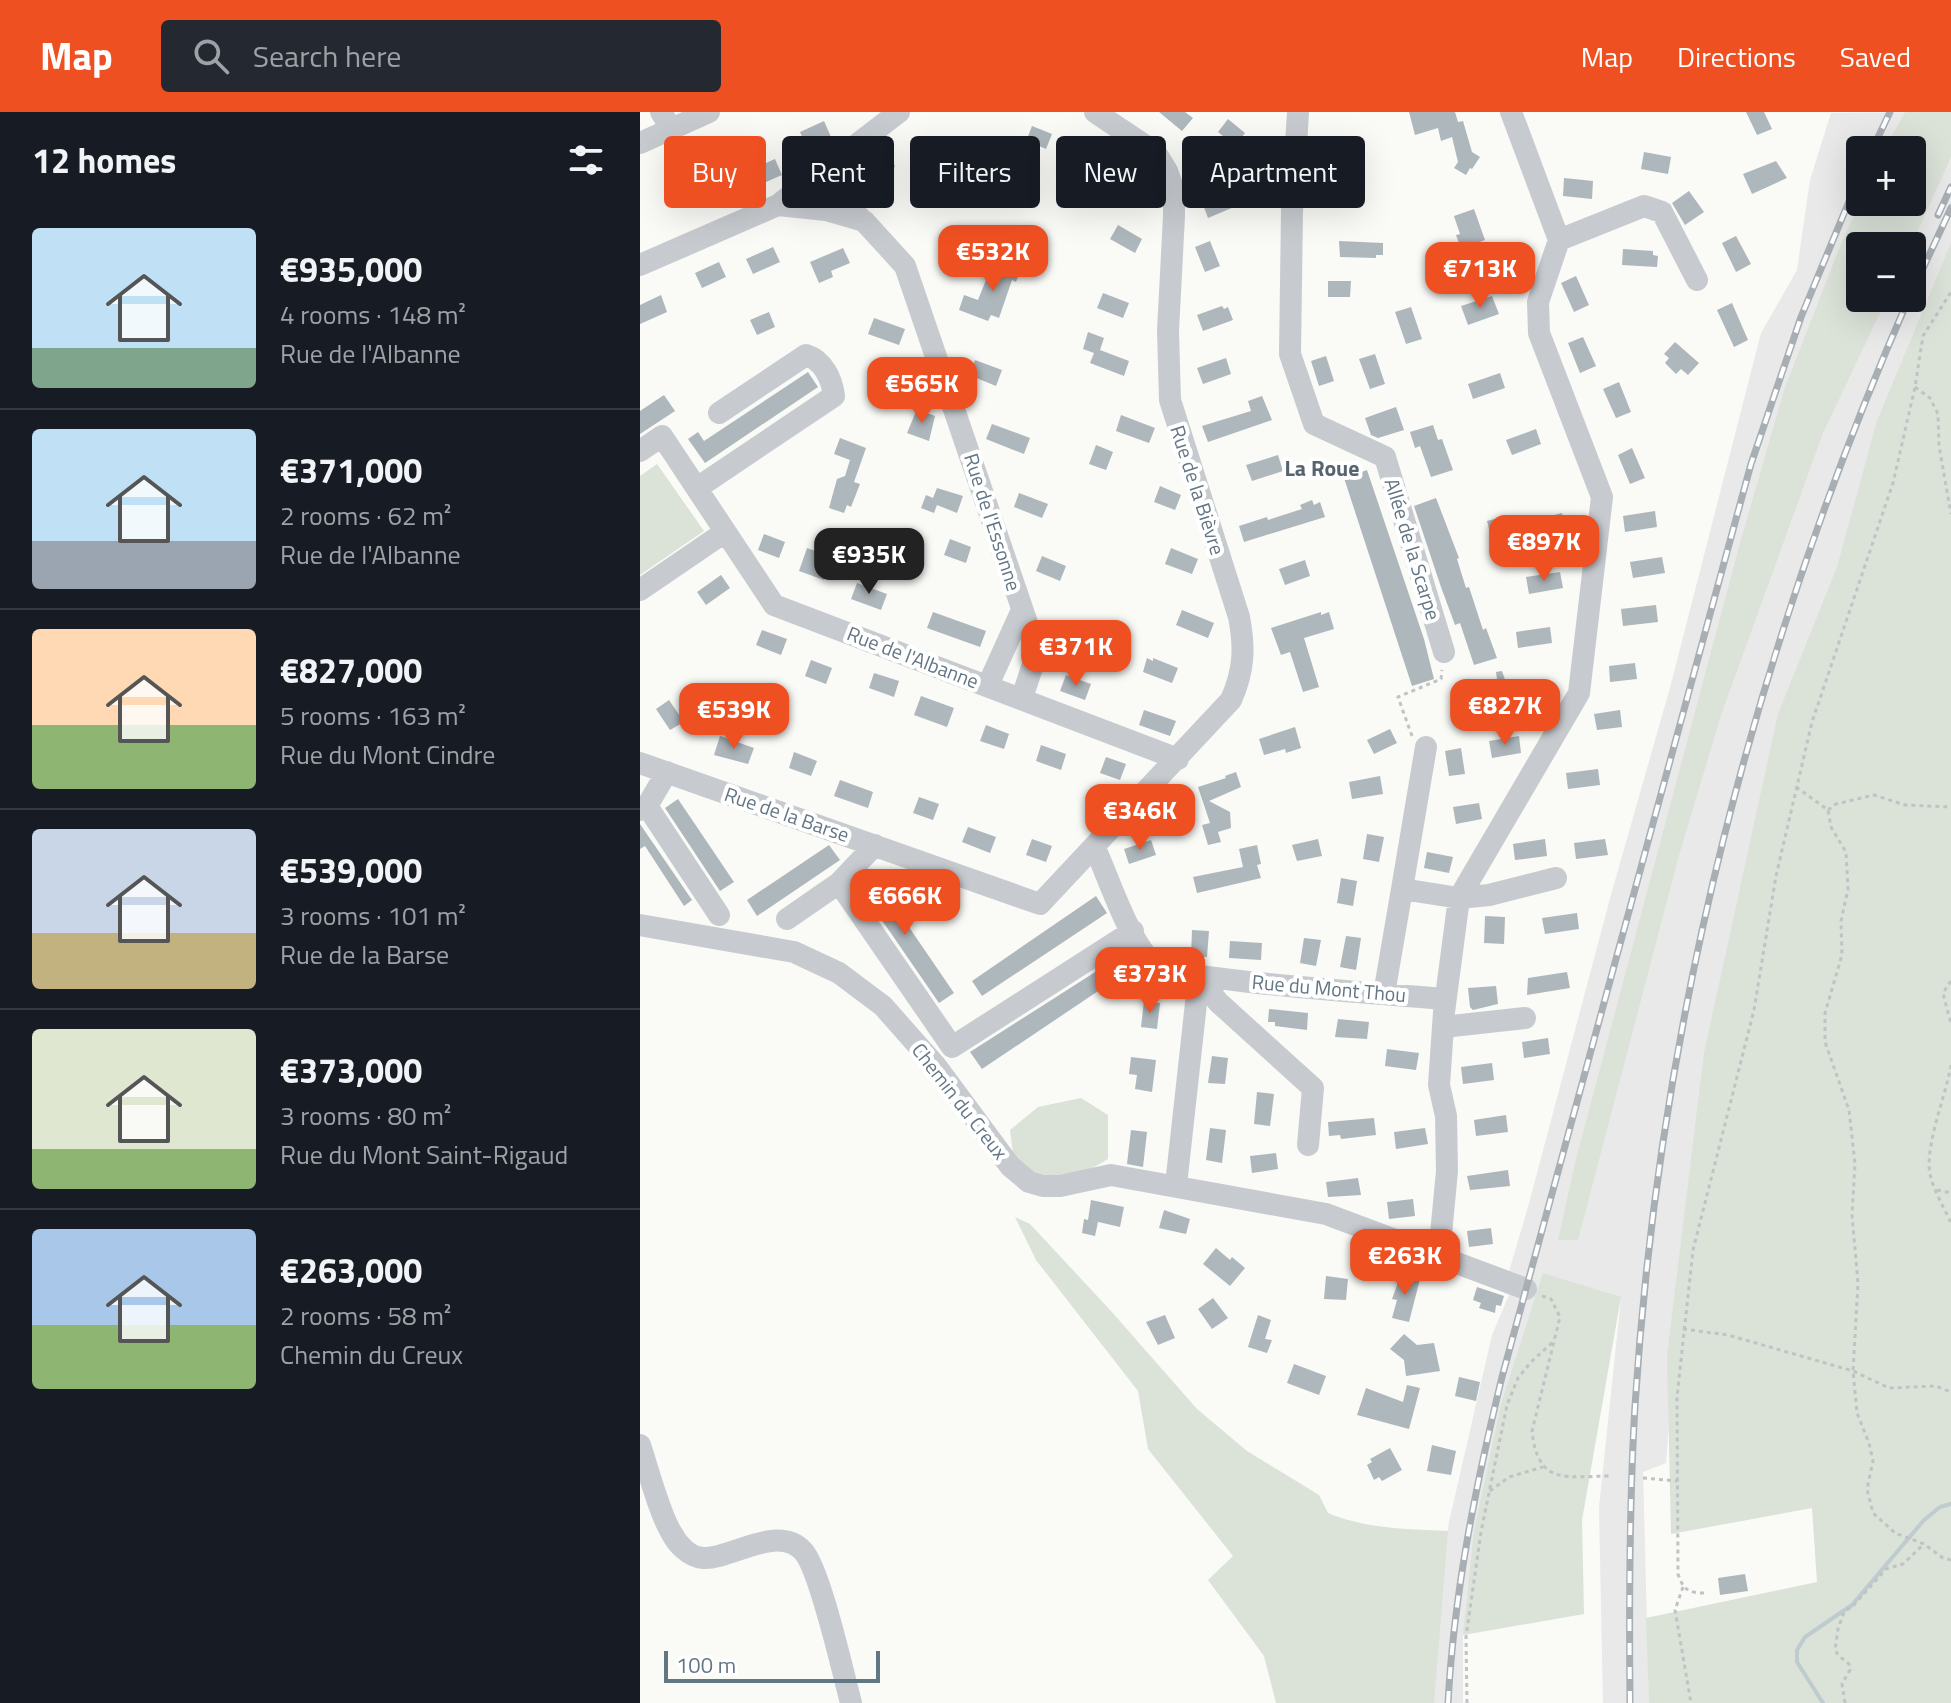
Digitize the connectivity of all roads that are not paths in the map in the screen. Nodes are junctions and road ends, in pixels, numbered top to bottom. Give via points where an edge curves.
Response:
1 (709, 112) edge
2 (899, 112) edge
3 (1095, 112) edge
4 (1298, 112) edge
5 (1511, 112) edge
6 (666, 121) edge
7 (868, 136) edge
8 (640, 143) edge
9 (782, 202) edge
10 (778, 205) junction
11 (852, 208) edge
12 (864, 221) junction
13 (1559, 240) junction
14 (640, 265) edge
15 (1697, 280) dead end
16 (719, 413) dead end
17 (640, 451) edge
18 (697, 488) junction
19 (725, 532) junction
20 (640, 590) edge
21 (1022, 610) junction
22 (1444, 652) road end
23 (988, 685) junction
24 (1022, 698) junction
25 (1426, 747) road end
26 (1178, 759) junction
27 (640, 763) edge
28 (667, 772) junction
29 (644, 808) edge
30 (875, 845) junction
31 (1095, 848) junction
32 (1556, 878) dead end
33 (839, 883) junction
34 (1402, 889) junction
35 (1459, 898) junction
36 (719, 915) dead end
37 (787, 919) dead end
38 (640, 925) edge
39 (1133, 931) junction
40 (1199, 976) junction
41 (1384, 994) junction
42 (1445, 999) junction
43 (1525, 1018) dead end
44 (1443, 1027) junction
45 (1308, 1145) dead end
46 (1176, 1185) junction
47 (1439, 1255) junction
48 (1526, 1289) road end
49 (640, 1445) edge
50 (851, 1703) edge

1 - 6 street
2 - 7 street
3 - 26 street, Rue de la Bièvre via 1156,153 1174,190 1170,400 1244,644 1231,700
4 - 22 street, Allée de la Scarpe via 1290,354 1314,424 1385,457
5 - 13 street
6 - 8 street
9 - 10 street
10 - 12 street
10 - 14 street
11 - 12 street, Rue de l'Essonne
12 - 21 street, Rue de l'Essonne via 905,266
13 - 15 street via 1644,206 1662,212
13 - 35 street via 1538,302 1539,333 1602,497 1579,693
16 - 18 street via 806,355 832,382 834,396
17 - 18 street, Rue de l'Albanne via 662,436
18 - 19 street, Rue de l'Albanne
19 - 20 street
19 - 23 street, Rue de l'Albanne via 774,605
21 - 23 street
21 - 24 street, Rue de l'Essonne via 1037,652
23 - 24 street, Rue de l'Albanne
24 - 26 street, Rue de l'Albanne
25 - 34 street
26 - 31 street, Rue de la Bièvre
27 - 28 street, Rue de la Barse
28 - 29 street
28 - 30 street, Rue de la Barse
29 - 36 street
30 - 31 street, Rue de la Barse via 1040,904
30 - 33 street
31 - 39 street, Rue du Mont Thou
32 - 35 street
33 - 37 street
33 - 39 street via 952,1047
34 - 35 street
34 - 41 street
35 - 42 street
38 - 46 street, Chemin du Creux via 794,952 839,973 883,1006 936,1066 1010,1166 1029,1182 1060,1186 1111,1175
39 - 40 street, Rue du Mont Thou via 1156,966
40 - 41 street, Rue du Mont Thou
40 - 45 street via 1218,1002 1313,1088
40 - 46 street
41 - 42 street, Rue du Mont Thou
42 - 44 street
43 - 44 street
44 - 47 street via 1439,1085 1446,1116 1447,1171
46 - 47 street, Chemin du Creux via 1326,1214
47 - 48 street, Chemin du Creux
49 - 50 street via 670,1532 685,1551 704,1558 771,1541 792,1542 804,1552

